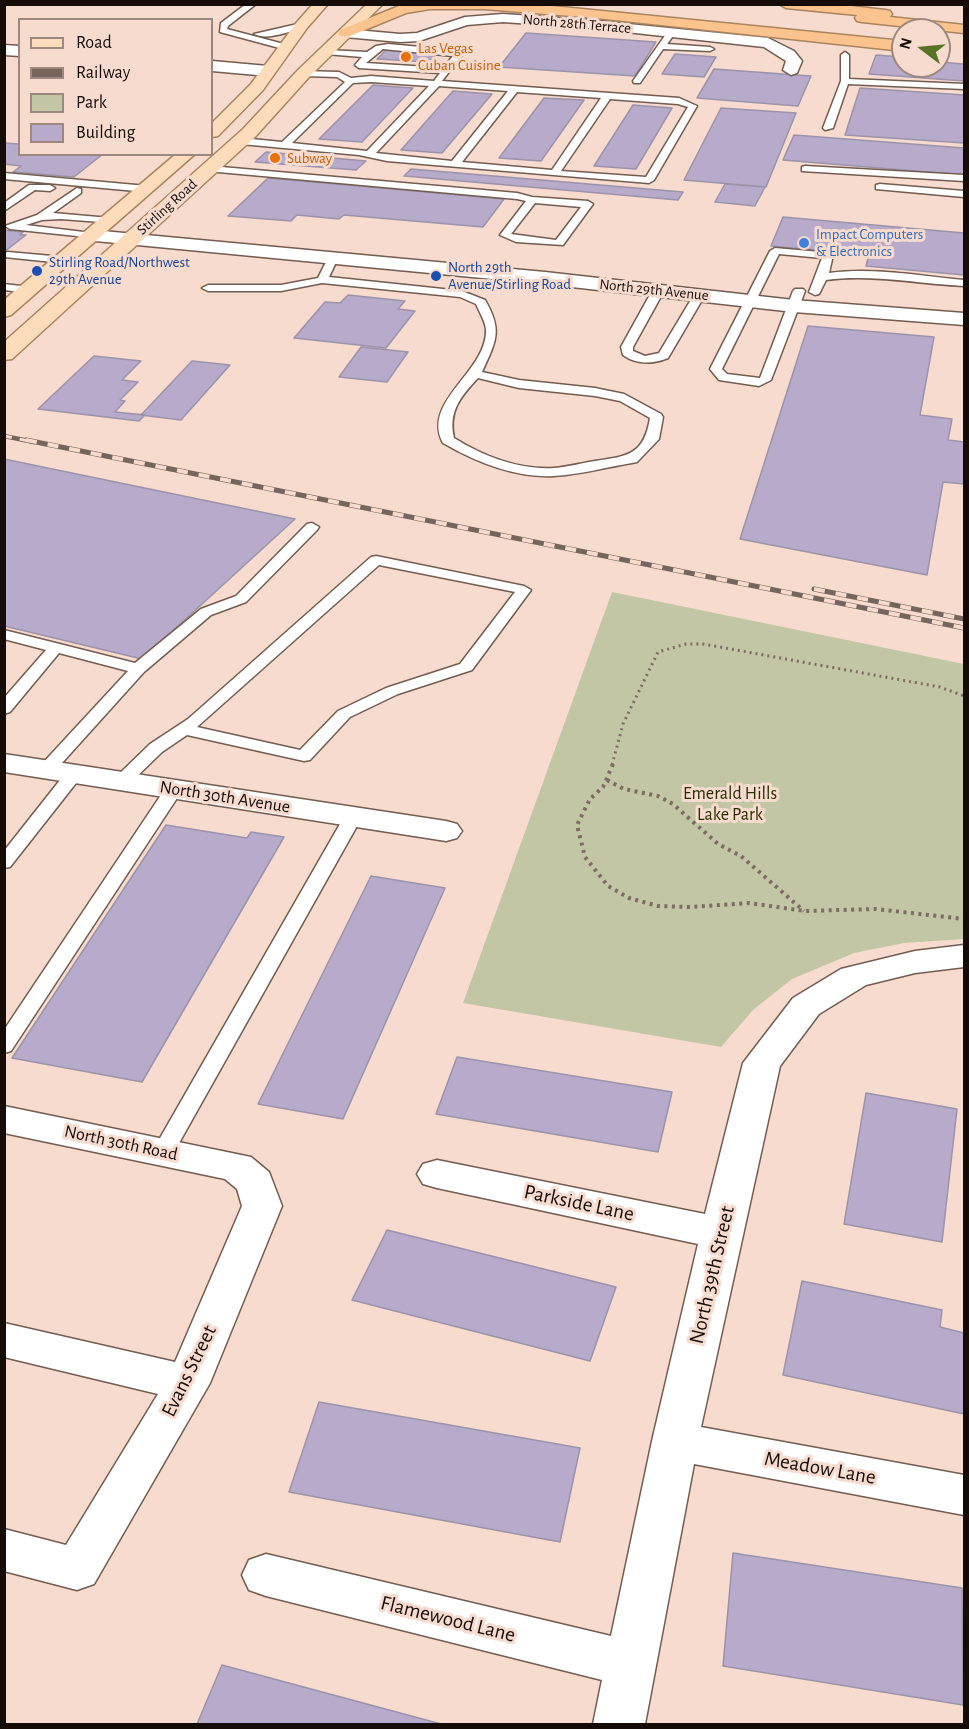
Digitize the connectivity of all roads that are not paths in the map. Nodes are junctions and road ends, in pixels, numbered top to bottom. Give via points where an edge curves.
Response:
1 (252, 4) edge
2 (321, 4) edge
3 (376, 4) edge
4 (473, 4) edge
5 (610, 4) edge
6 (483, 5) edge
7 (783, 11) edge
8 (964, 22) edge
9 (302, 25) junction
10 (891, 28) edge
11 (964, 29) edge
12 (672, 32) junction
13 (345, 33) junction
14 (891, 34) edge
15 (235, 35) junction
16 (891, 45) edge
17 (662, 46) junction
18 (284, 48) junction
19 (710, 49) dead end
20 (326, 52) junction
21 (369, 55) junction
22 (845, 55) dead end
23 (213, 66) edge
24 (446, 70) junction
25 (791, 70) dead end
26 (268, 71) junction
27 (304, 73) junction
28 (350, 81) junction
29 (637, 81) dead end
30 (845, 81) junction
31 (436, 84) junction
32 (964, 87) edge
33 (515, 89) junction
34 (607, 96) junction
35 (215, 126) edge
36 (828, 128) dead end
37 (241, 141) junction
38 (284, 144) junction
39 (369, 154) junction
40 (185, 156) edge
41 (455, 164) junction
42 (210, 168) junction
43 (805, 169) dead end
44 (555, 173) junction
45 (4, 176) edge
46 (964, 178) edge
47 (880, 187) dead end
48 (147, 189) junction
49 (964, 194) edge
50 (532, 200) junction
51 (4, 208) edge
52 (35, 219) junction
53 (110, 221) junction
54 (6, 223) edge
55 (148, 224) junction
56 (92, 236) junction
57 (131, 239) junction
58 (8, 255) dead end
59 (333, 258) junction
60 (63, 260) junction
61 (322, 280) junction
62 (964, 284) edge
63 (4, 287) edge
64 (208, 288) dead end
65 (29, 290) junction
66 (658, 291) junction
67 (807, 291) junction
68 (755, 294) junction
69 (699, 295) junction
70 (964, 303) edge
71 (4, 311) edge
72 (964, 319) edge
73 (8, 347) edge
74 (475, 374) junction
75 (312, 527) dead end
76 (4, 634) edge
77 (56, 647) junction
78 (138, 669) junction
79 (4, 709) edge
80 (184, 729) junction
81 (4, 763) edge
82 (60, 771) junction
83 (122, 781) junction
84 (174, 789) junction
85 (353, 817) junction
86 (446, 831) dead end
87 (4, 863) edge
88 (964, 956) edge
89 (4, 1046) edge
90 (4, 1119) edge
91 (163, 1152) junction
92 (237, 1167) joint
93 (437, 1174) dead end
94 (721, 1233) junction
95 (4, 1340) edge
96 (188, 1383) junction
97 (675, 1442) junction
98 (964, 1495) edge
99 (4, 1550) edge
100 (266, 1575) dead end
101 (631, 1664) junction
102 (619, 1725) edge

1 - 15 lane via 222,28
2 - 9 main road
3 - 13 main road, Stirling Road
4 - 6 highway
5 - 14 highway
6 - 13 highway via 403,9
6 - 16 highway
7 - 8 highway
7 - 10 highway
7 - 11 highway
9 - 15 lane via 277,32
9 - 18 main road
12 - 13 street, North 28th Terrace via 493,18 465,21 419,37
12 - 17 lane
12 - 25 street, North 28th Terrace via 768,43 789,54 794,61
13 - 20 main road, Stirling Road
15 - 18 lane
17 - 19 lane
17 - 29 lane
18 - 26 main road
20 - 21 lane
20 - 27 main road, Stirling Road
21 - 24 lane via 381,47 433,52 447,57 440,66
21 - 24 lane via 359,65
22 - 30 lane
23 - 26 street
24 - 31 lane
26 - 35 main road
27 - 28 lane via 339,75
27 - 37 main road, Stirling Road
28 - 31 lane
28 - 38 lane
30 - 32 lane
30 - 36 lane
31 - 33 lane
31 - 39 lane
33 - 34 lane
33 - 41 lane
34 - 44 lane
34 - 44 lane via 679,101 693,106 649,180
37 - 38 lane
37 - 42 main road, Stirling Road
38 - 39 lane
39 - 41 lane
40 - 48 main road, Stirling Road
41 - 44 lane
42 - 50 lane
42 - 55 main road, Stirling Road
43 - 46 lane
45 - 48 lane
47 - 49 lane
48 - 53 main road, Stirling Road
50 - 50 lane via 505,234 516,239 559,243 588,204
51 - 52 lane via 33,187 77,191
52 - 53 lane via 61,216
52 - 54 lane
53 - 55 street, North 29th Avenue
53 - 56 main road, Stirling Road
54 - 56 lane
55 - 57 main road, Stirling Road
55 - 68 street, North 29th Avenue via 520,259
56 - 57 street, North 29th Avenue
56 - 60 main road, Stirling Road
57 - 59 street, North 29th Avenue
57 - 73 main road, Stirling Road
58 - 60 lane
59 - 61 lane
59 - 66 street, North 29th Avenue
60 - 65 main road, Stirling Road
61 - 64 lane via 281,288
61 - 74 lane via 462,294 481,302 492,330
62 - 67 lane via 855,274
63 - 65 lane
65 - 71 main road, Stirling Road
66 - 69 street, North 29th Avenue
66 - 69 lane via 627,347 632,356 650,359 664,355
67 - 68 street, North 29th Avenue
67 - 68 lane via 828,255 776,251
67 - 68 lane via 765,380 723,377 716,369
67 - 70 street, North 29th Avenue
67 - 72 street, North 29th Avenue
68 - 69 street, North 29th Avenue
74 - 74 lane via 456,394 444,423 448,440 471,454 509,466 553,472 632,459 653,439 657,417 624,398
75 - 78 lane via 241,599 206,612
76 - 77 lane
77 - 78 lane
77 - 79 lane
78 - 82 lane
80 - 80 lane via 376,560 524,590 466,667 392,691 344,714 304,756
80 - 83 lane via 156,748
81 - 82 street, North 30th Avenue
82 - 83 street, North 30th Avenue
82 - 87 lane
83 - 84 street, North 30th Avenue
84 - 85 street, North 30th Avenue
84 - 89 lane
85 - 86 street, North 30th Avenue
85 - 91 lane
88 - 94 street, North 39th Street via 915,962 854,977 806,1006 762,1063
90 - 91 street, North 30th Road
91 - 92 street, North 30th Road
92 - 96 street, Evans Street via 255,1182 262,1206
93 - 94 street, Parkside Lane
94 - 97 street, North 39th Street
95 - 96 street
96 - 99 street, Evans Street via 77,1569
97 - 98 street, Meadow Lane
97 - 101 street, North 39th Street
100 - 101 street, Flamewood Lane
101 - 102 street, North 39th Street

